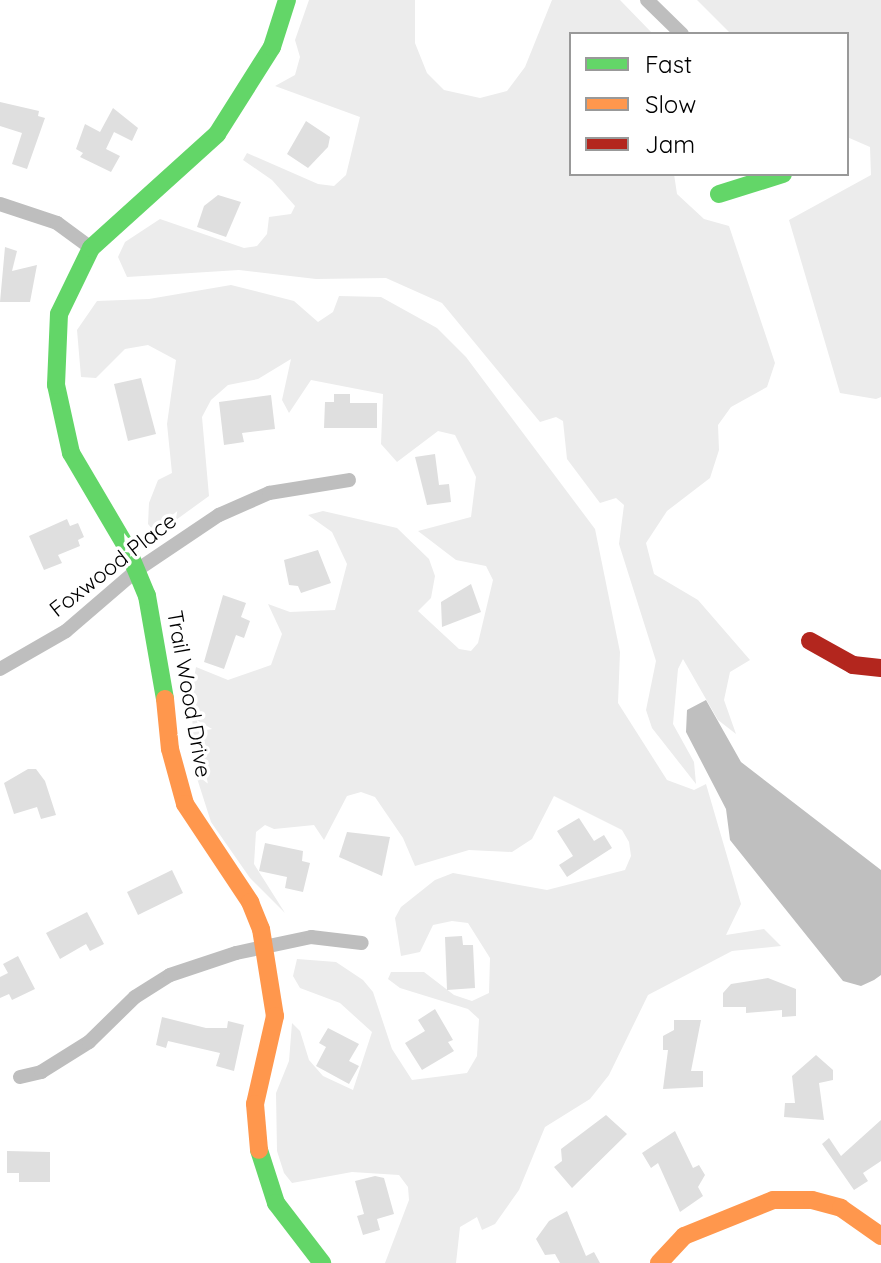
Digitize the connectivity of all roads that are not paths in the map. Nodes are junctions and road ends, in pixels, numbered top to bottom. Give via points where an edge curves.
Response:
1 (287, 0) edge
2 (647, 0) edge
3 (680, 32) edge
4 (771, 176) edge
5 (719, 194) dead end
6 (0, 204) edge
7 (91, 248) junction
8 (349, 480) dead end
9 (137, 570) junction
10 (810, 641) dead end
11 (881, 668) edge
12 (0, 669) edge
13 (362, 943) dead end
14 (265, 945) junction
15 (20, 1077) dead end
16 (881, 1236) edge
17 (322, 1263) edge
18 (659, 1263) edge

1 - 7 street, Trail Wood Drive via 272,47 217,134
2 - 3 street
4 - 5 street
6 - 7 street via 57,223
7 - 9 street, Trail Wood Drive via 59,314 60,415 71,453
8 - 9 street, Foxwood Place via 300,485 241,503
9 - 12 street, Foxwood Place via 66,631
9 - 14 street, Trail Wood Drive via 155,625 170,749 185,804 250,902
10 - 11 street via 853,665
13 - 14 street via 324,936
14 - 15 street via 159,980 89,1042 41,1072
14 - 17 street, Trail Wood Drive via 275,1016 255,1104 257,1143 276,1203
16 - 18 street via 841,1208 812,1200 773,1200 684,1236

